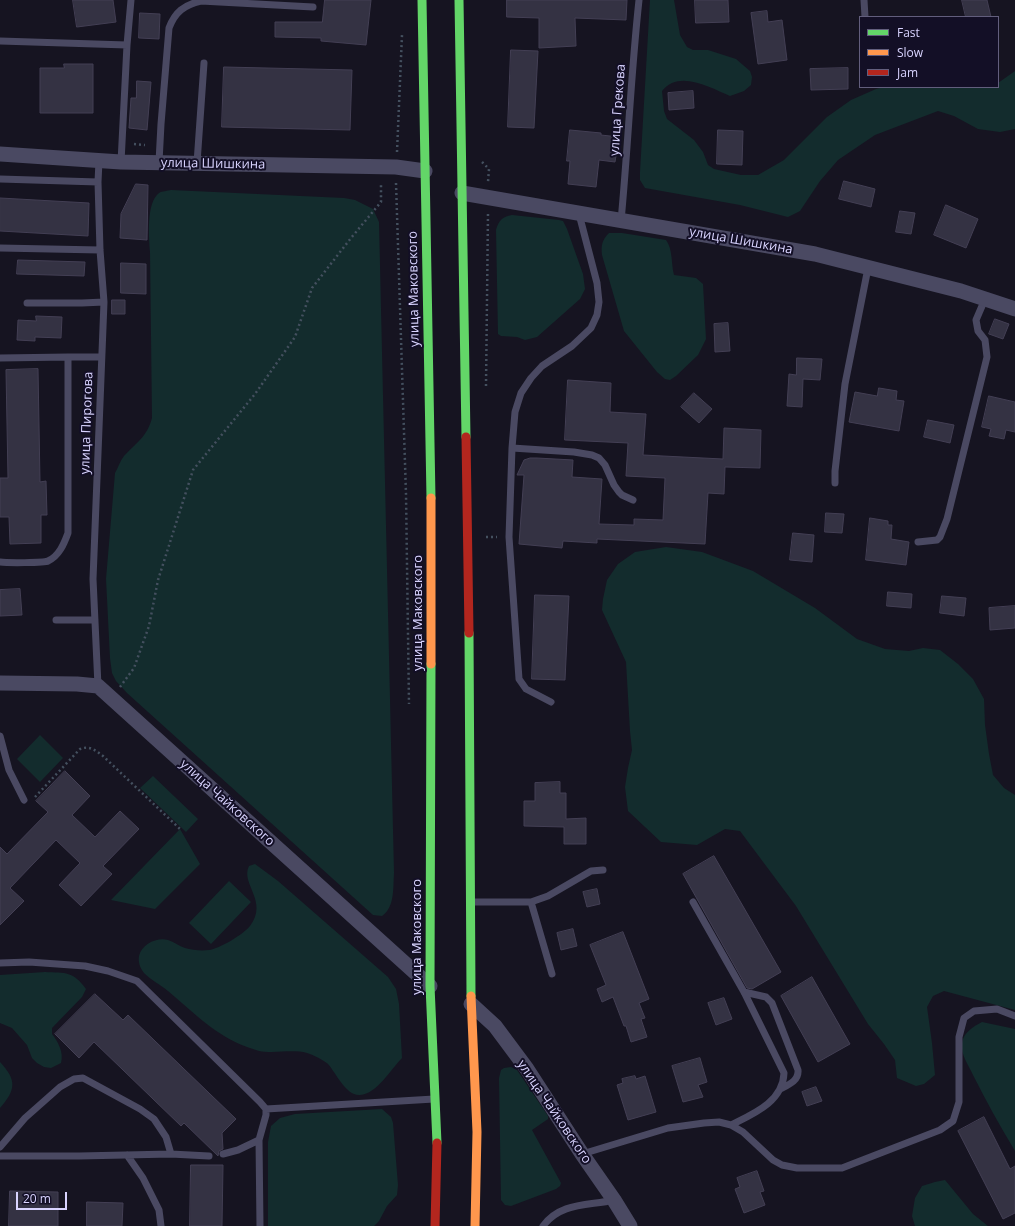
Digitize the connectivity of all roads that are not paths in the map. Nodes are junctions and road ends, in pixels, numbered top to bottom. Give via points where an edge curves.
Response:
1 (132, 0) edge
2 (422, 0) edge
3 (459, 0) edge
4 (639, 0) edge
5 (864, 0) edge
6 (313, 7) dead end
7 (865, 16) edge
8 (0, 41) edge
9 (127, 45) junction
10 (204, 63) dead end
11 (0, 154) edge
12 (99, 161) junction
13 (121, 162) junction
14 (159, 162) junction
15 (197, 163) junction
16 (426, 171) junction
17 (0, 179) edge
18 (98, 182) junction
19 (462, 193) junction
20 (579, 214) junction
21 (621, 221) junction
22 (0, 248) edge
23 (100, 250) junction
24 (868, 268) junction
25 (985, 299) junction
26 (104, 302) junction
27 (27, 303) dead end
28 (1015, 309) edge
29 (68, 357) junction
30 (101, 357) junction
31 (0, 358) edge
32 (512, 448) junction
33 (835, 483) dead end
34 (633, 500) dead end
35 (918, 542) dead end
36 (0, 562) edge
37 (56, 620) dead end
38 (95, 620) junction
39 (0, 683) edge
40 (98, 686) junction
41 (551, 702) dead end
42 (0, 736) edge
43 (24, 800) road end
44 (602, 870) dead end
45 (470, 902) junction
46 (531, 902) junction
47 (693, 902) dead end
48 (0, 963) edge
49 (552, 974) dead end
50 (430, 986) junction
51 (744, 992) junction
52 (471, 1004) junction
53 (1015, 1016) edge
54 (780, 1090) junction
55 (435, 1099) junction
56 (266, 1109) junction
57 (731, 1125) junction
58 (259, 1140) junction
59 (0, 1147) edge
60 (171, 1154) junction
61 (223, 1154) dead end
62 (582, 1154) junction
63 (128, 1155) junction
64 (0, 1156) edge
65 (209, 1156) dead end
66 (614, 1200) junction
67 (161, 1226) edge
68 (260, 1226) edge
69 (435, 1226) edge
70 (475, 1226) edge
71 (543, 1226) edge
72 (630, 1226) edge

1 - 9 lane
2 - 16 highway, улица Маковского
3 - 19 highway
4 - 21 lane, улица Грекова
5 - 7 lane
6 - 14 lane via 201,1 182,8 169,28
8 - 9 lane
9 - 13 lane
10 - 15 lane
11 - 12 street, улица Шишкина
12 - 13 street, улица Шишкина
12 - 18 lane, улица Пирогова
13 - 14 street, улица Шишкина
14 - 15 street, улица Шишкина
15 - 16 street, улица Шишкина via 396,166
16 - 50 highway, улица Маковского via 431,489
17 - 18 lane
18 - 23 lane, улица Пирогова
19 - 20 street, улица Шишкина
19 - 45 highway
20 - 21 street, улица Шишкина
20 - 32 lane via 597,283 597,315 591,328 572,346 542,366 521,393 515,412
21 - 24 street, улица Шишкина via 815,254
22 - 23 lane
23 - 26 lane, улица Пирогова
24 - 25 street, улица Шишкина
24 - 33 lane via 845,384
25 - 28 street, улица Шишкина
25 - 35 lane via 976,320 978,331 985,340 987,357 947,519 938,540
26 - 27 lane
26 - 30 lane, улица Пирогова
29 - 30 lane
29 - 31 lane
29 - 36 lane via 68,533 63,546 47,562
30 - 38 lane, улица Пирогова via 93,579
32 - 34 lane via 592,455 605,465 619,492
32 - 41 lane via 509,537 519,679 526,689
37 - 38 lane
38 - 40 lane, улица Пирогова
39 - 40 street
40 - 50 street, улица Чайковского
42 - 43 lane via 9,770
44 - 46 lane via 591,871 548,896
45 - 46 lane
45 - 52 highway
46 - 49 lane
47 - 51 lane
48 - 56 lane via 30,962 84,966 137,981
50 - 55 highway, улица Маковского
51 - 54 lane via 784,1073
51 - 54 lane via 766,997 772,1003 798,1070 796,1078
52 - 62 street, улица Чайковского via 495,1026 527,1069
52 - 70 highway via 477,1132
53 - 57 lane via 997,1009 974,1010 964,1018 959,1037 959,1102 952,1122 940,1130 842,1168 797,1168 782,1165
54 - 57 lane via 762,1109
55 - 56 lane
55 - 69 highway, улица Маковского
56 - 58 lane
57 - 62 lane via 719,1122 668,1128
58 - 61 lane
58 - 68 lane
59 - 60 lane via 25,1118 60,1087 74,1079 84,1078 154,1119 166,1137
60 - 63 lane
60 - 65 lane
62 - 66 street, улица Чайковского
63 - 64 lane
63 - 67 lane via 159,1210
66 - 71 lane via 568,1208 549,1218
66 - 72 street, улица Чайковского

